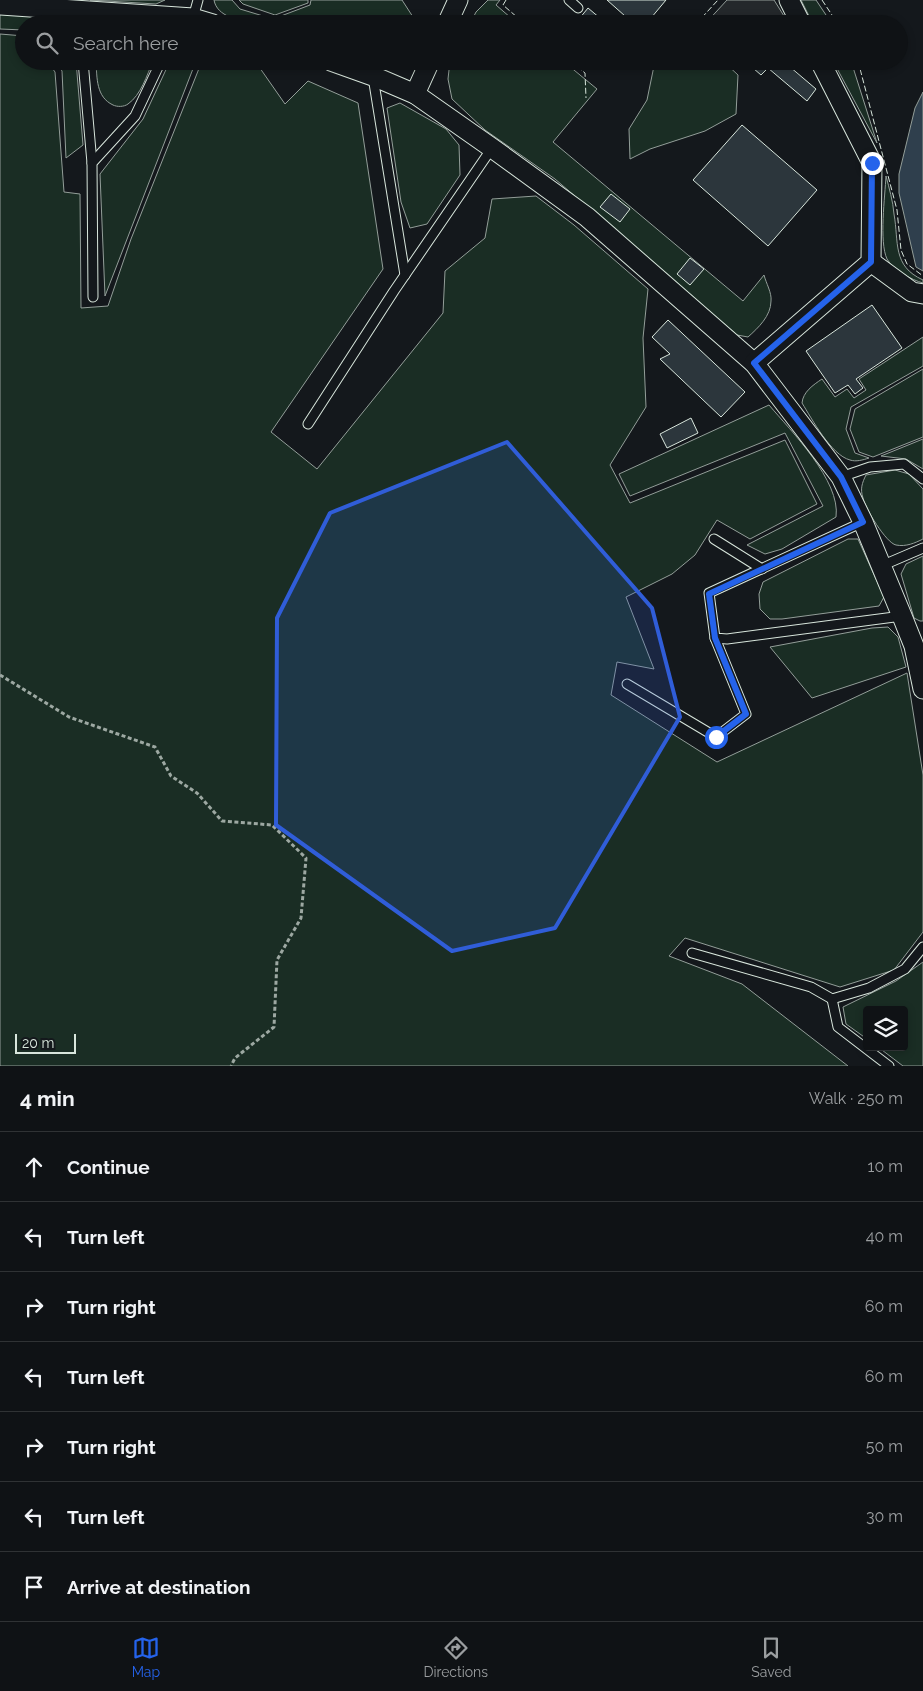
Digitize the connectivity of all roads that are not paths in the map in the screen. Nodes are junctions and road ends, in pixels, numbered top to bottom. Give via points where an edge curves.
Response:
1 (198, 0) edge
2 (458, 0) edge
3 (569, 0) edge
4 (788, 0) edge
5 (0, 5) edge
6 (578, 8) dead end
7 (66, 15) edge
8 (188, 15) edge
9 (451, 15) edge
10 (796, 15) edge
11 (84, 70) edge
12 (157, 70) edge
13 (356, 70) edge
14 (426, 70) edge
15 (825, 70) edge
16 (373, 76) junction
17 (415, 94) junction
18 (492, 148) junction
19 (92, 163) junction
20 (871, 262) junction
21 (405, 275) junction
22 (923, 294) edge
23 (93, 297) dead end
24 (754, 363) junction
25 (308, 424) dead end
26 (841, 477) junction
27 (923, 479) edge
28 (863, 522) junction
29 (714, 539) dead end
30 (923, 548) edge
31 (882, 566) junction
32 (762, 569) junction
33 (902, 616) junction
34 (715, 638) junction
35 (918, 641) edge
36 (627, 684) dead end
37 (923, 689) edge
38 (923, 947) edge
39 (692, 953) dead end
40 (832, 999) junction
41 (889, 1066) edge

1 - 8 lane
2 - 9 street
3 - 6 lane
4 - 10 street
5 - 7 street
11 - 19 lane
12 - 19 lane via 135,116
13 - 16 street
14 - 17 street
15 - 20 street via 872,163
16 - 17 street
16 - 21 lane
17 - 18 street
18 - 21 lane
18 - 24 street via 587,217
19 - 23 lane
20 - 22 street via 912,292
20 - 24 street
21 - 25 lane
24 - 26 street
26 - 27 lane via 870,467 904,464
26 - 28 street
28 - 31 street
28 - 32 lane
29 - 32 lane
30 - 31 lane
31 - 33 street
32 - 34 lane via 709,594
33 - 34 lane via 727,640
33 - 35 street
34 - 36 lane via 746,714 716,737
35 - 37 street
38 - 40 lane via 905,969 869,988
39 - 40 lane via 811,987
40 - 41 lane via 838,1027

